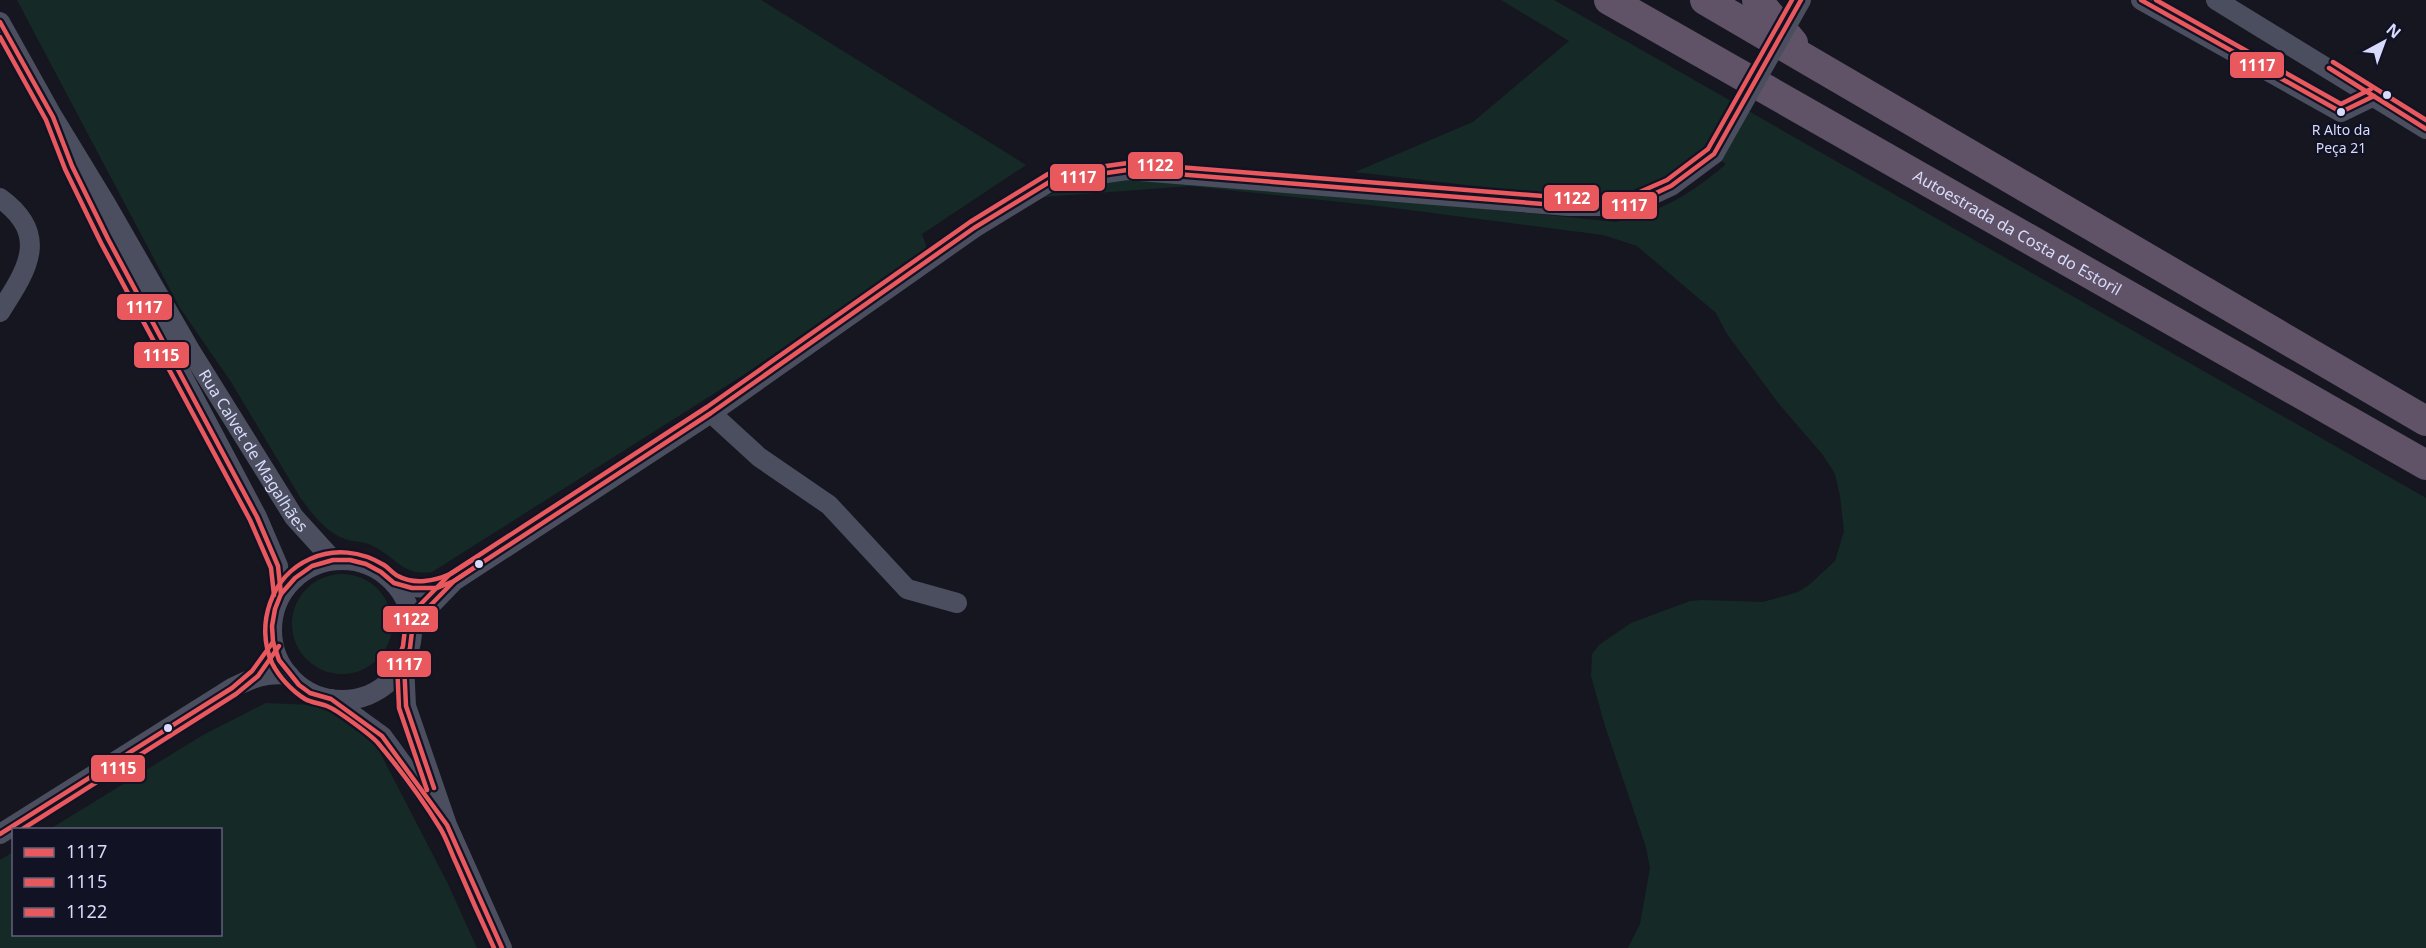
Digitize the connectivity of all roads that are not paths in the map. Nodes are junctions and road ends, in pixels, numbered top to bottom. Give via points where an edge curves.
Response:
1 (1609, 0) edge
2 (1705, 0) edge
3 (1757, 0) edge
4 (1802, 0) edge
5 (2141, 0) edge
6 (2216, 0) edge
7 (0, 22) edge
8 (1804, 57) junction
9 (2374, 96) junction
10 (52, 117) junction
11 (2426, 129) edge
12 (0, 198) edge
13 (0, 312) edge
14 (711, 413) junction
15 (2426, 421) edge
16 (2426, 465) edge
17 (333, 560) junction
18 (454, 581) junction
19 (394, 583) junction
20 (281, 594) junction
21 (957, 603) dead end
22 (412, 631) junction
23 (273, 642) junction
24 (404, 663) junction
25 (289, 675) junction
26 (232, 688) junction
27 (332, 699) junction
28 (447, 825) junction
29 (0, 834) edge
30 (502, 948) edge

1 - 16 highway, Autoestrada da Costa do Estoril
2 - 8 highway
3 - 8 highway
4 - 14 street, bridge via 1714,154 1671,186 1628,206 1568,206 1127,170 1051,182 974,228
5 - 9 street via 2341,112
6 - 9 street
7 - 10 street, Rua Calvet de Magalhães
8 - 15 highway
9 - 11 street
10 - 17 street, Rua Calvet de Magalhães via 282,499
10 - 20 street, Rua Calvet de Magalhães via 108,238 270,544 278,566
12 - 13 street via 24,222 30,238 30,256
14 - 18 street
14 - 21 street via 759,457 829,505 907,589
17 - 19 street via 366,564
17 - 20 street via 312,566
18 - 19 street via 436,588
18 - 22 street via 422,614
19 - 22 street via 410,613
20 - 23 street via 272,626
22 - 24 street
23 - 25 street
23 - 26 street via 252,671
24 - 27 street via 374,693
24 - 28 street via 406,706
25 - 26 street via 273,673
25 - 27 street via 310,693
26 - 29 street
27 - 28 street via 382,736
28 - 30 street

